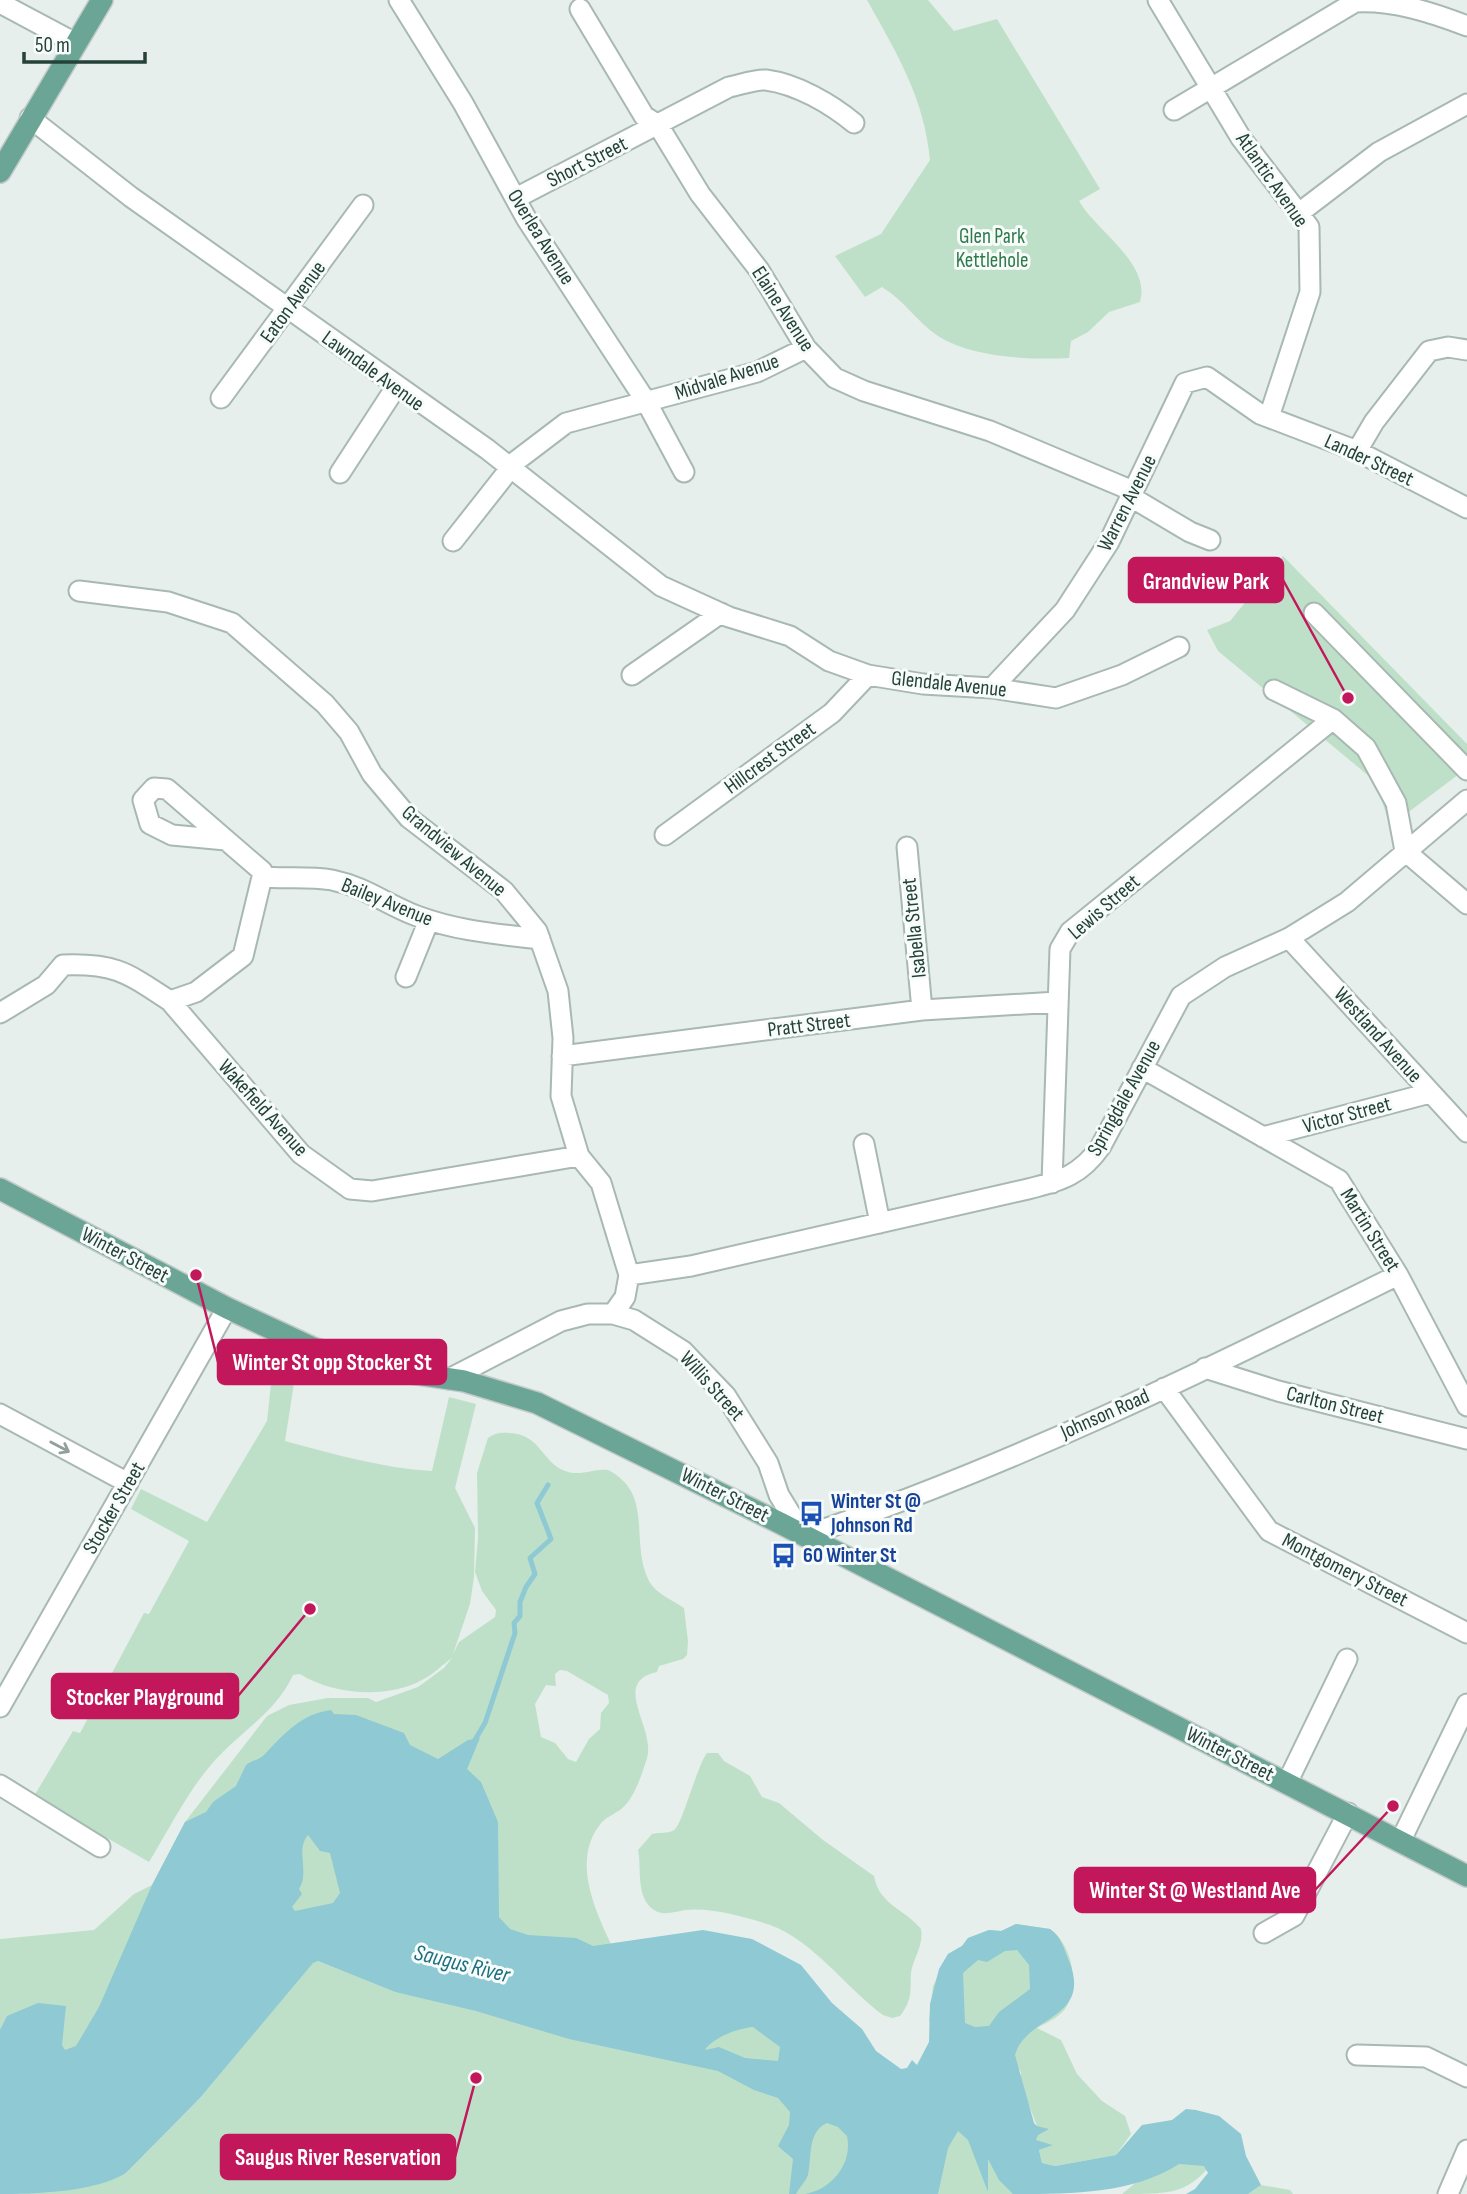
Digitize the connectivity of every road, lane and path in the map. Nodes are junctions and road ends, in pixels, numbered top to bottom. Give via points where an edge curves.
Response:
1 (102, 0) edge
2 (399, 0) edge
3 (1158, 0) edge
4 (0, 3) edge
5 (580, 9) dead end
6 (1467, 26) edge
7 (75, 43) junction
8 (1212, 90) junction
9 (1467, 104) edge
10 (1174, 110) dead end
11 (30, 118) junction
12 (854, 123) dead end
13 (658, 125) junction
14 (0, 172) edge
15 (516, 198) junction
16 (363, 205) dead end
17 (1300, 213) junction
18 (288, 310) junction
19 (807, 348) junction
20 (1467, 350) edge
21 (396, 387) junction
22 (221, 398) dead end
23 (647, 403) junction
24 (1269, 418) junction
25 (1357, 451) junction
26 (512, 468) junction
27 (684, 472) dead end
28 (340, 473) dead end
29 (1132, 494) junction
30 (1467, 508) edge
31 (1210, 540) dead end
32 (453, 541) dead end
33 (79, 591) dead end
34 (721, 613) junction
35 (1314, 613) dead end
36 (1179, 647) dead end
37 (632, 675) dead end
38 (868, 675) junction
39 (992, 688) junction
40 (1274, 690) dead end
41 (1333, 719) junction
42 (1467, 770) edge
43 (1467, 800) edge
44 (665, 835) dead end
45 (226, 840) dead end
46 (906, 847) dead end
47 (1405, 851) junction
48 (262, 877) junction
49 (1467, 904) edge
50 (429, 920) junction
51 (1289, 938) junction
52 (540, 939) junction
53 (406, 977) dead end
54 (170, 1001) junction
55 (1057, 1002) junction
56 (922, 1010) junction
57 (0, 1013) edge
58 (562, 1056) junction
59 (1142, 1068) junction
60 (1430, 1093) junction
61 (1467, 1132) edge
62 (1263, 1137) junction
63 (864, 1144) dead end
64 (579, 1156) junction
65 (1052, 1183) junction
66 (0, 1189) edge
67 (880, 1223) junction
68 (629, 1275) junction
69 (1398, 1275) junction
70 (227, 1308) junction
71 (613, 1314) junction
72 (1205, 1368) junction
73 (449, 1379) junction
74 (1164, 1388) junction
75 (1467, 1406) edge
76 (0, 1414) edge
77 (1467, 1439) edge
78 (128, 1483) junction
79 (804, 1536) junction
80 (1467, 1633) edge
81 (1347, 1659) dead end
82 (1467, 1704) edge
83 (0, 1707) edge
84 (1287, 1783) junction
85 (0, 1785) edge
86 (1348, 1813) junction
87 (1401, 1840) junction
88 (100, 1846) dead end
89 (1467, 1876) edge
90 (1264, 1933) dead end
91 (1357, 2055) dead end
92 (1467, 2077) edge
93 (1467, 2150) edge
94 (1448, 2194) edge

1 - 7 main road
2 - 15 street, Overlea Avenue
3 - 8 street, Atlantic Avenue
4 - 7 street
5 - 13 street, Elaine Avenue via 644,116
6 - 8 street via 1385,3 1354,2
7 - 11 main road
8 - 10 street
8 - 17 street, Atlantic Avenue via 1241,138
9 - 17 street via 1379,152
11 - 14 main road
11 - 18 street, Lawndale Avenue
12 - 13 street, Short Street via 836,108 763,79 729,87
13 - 15 street, Short Street
13 - 19 street, Elaine Avenue
15 - 23 street, Overlea Avenue
16 - 18 street, Eaton Avenue
17 - 24 street, Atlantic Avenue via 1309,227 1310,292
18 - 21 street, Lawndale Avenue
18 - 22 street, Eaton Avenue
19 - 23 street, Midvale Avenue via 757,372
19 - 29 street, Elaine Avenue via 835,378 990,431
20 - 25 street via 1429,351
21 - 26 street, Lawndale Avenue
21 - 28 street
23 - 26 street, Midvale Avenue via 566,423
23 - 27 street, Overlea Avenue
24 - 25 street, Lander Street
24 - 29 street, Warren Avenue via 1207,377 1185,383
25 - 30 street, Lander Street
26 - 32 street, Midvale Avenue
26 - 34 street, Lawndale Avenue via 661,586
29 - 31 street, Elaine Avenue
29 - 39 street, Warren Avenue via 1109,542 1065,610
33 - 52 street, Grandview Avenue via 168,602 232,623 325,704 349,732 372,774 409,818 504,891
34 - 37 street
34 - 38 street, Glendale Avenue via 790,636 829,661
35 - 42 street
36 - 39 street, Glendale Avenue via 1122,675 1056,698
38 - 39 street, Glendale Avenue
38 - 44 street, Hillcrest Street via 832,713
40 - 41 street
41 - 47 street via 1366,748 1396,803
41 - 55 street, Lewis Street via 1070,932 1060,949
43 - 47 street, Springdale Avenue
45 - 48 street
46 - 56 street, Isabella Street
47 - 49 street
47 - 51 street, Springdale Avenue via 1347,902
48 - 50 street, Bailey Avenue via 334,881 372,892
48 - 54 street via 243,956 196,992
50 - 52 street, Bailey Avenue via 471,932
50 - 53 street
51 - 59 street, Springdale Avenue via 1225,967 1181,996
51 - 60 street, Westland Avenue
52 - 58 street, Grandview Avenue via 558,991
54 - 57 street via 121,969 63,965 46,985
54 - 64 street, Wakefield Avenue via 301,1154 351,1189 372,1191
55 - 56 street, Pratt Street
55 - 65 street, Lewis Street
56 - 58 street, Pratt Street
58 - 64 street, Grandview Avenue via 561,1096
59 - 62 street, Martin Street
59 - 65 street, Springdale Avenue via 1088,1164
60 - 61 street, Westland Avenue
60 - 62 street, Victor Street
62 - 69 street, Martin Street via 1339,1180
63 - 67 street
64 - 68 street, Grandview Avenue via 601,1183
65 - 67 street, Springdale Avenue
66 - 70 main road, Winter Street
67 - 68 street, Springdale Avenue via 691,1266
68 - 71 street via 625,1297
69 - 72 street, Johnson Road
69 - 75 street, Martin Street
70 - 73 main road, Winter Street via 313,1348 370,1367
70 - 78 street, Stocker Street
71 - 73 street, Willis Street via 561,1321
71 - 79 street, Willis Street via 634,1320 683,1351 726,1396 763,1453 779,1495
72 - 74 street, Johnson Road
72 - 77 street, Carlton Street
73 - 79 main road, Winter Street via 537,1403
74 - 79 street, Johnson Road via 904,1503
74 - 80 street, Montgomery Street via 1269,1531
76 -> 78 street
78 - 83 street, Stocker Street
79 - 84 main road, Winter Street
81 - 84 street
82 - 87 street
84 - 86 main road, Winter Street
85 - 88 street
86 - 87 main road, Winter Street
86 - 90 street via 1294,1916
87 - 89 main road, Winter Street
91 - 92 street via 1426,2057
93 - 94 street

